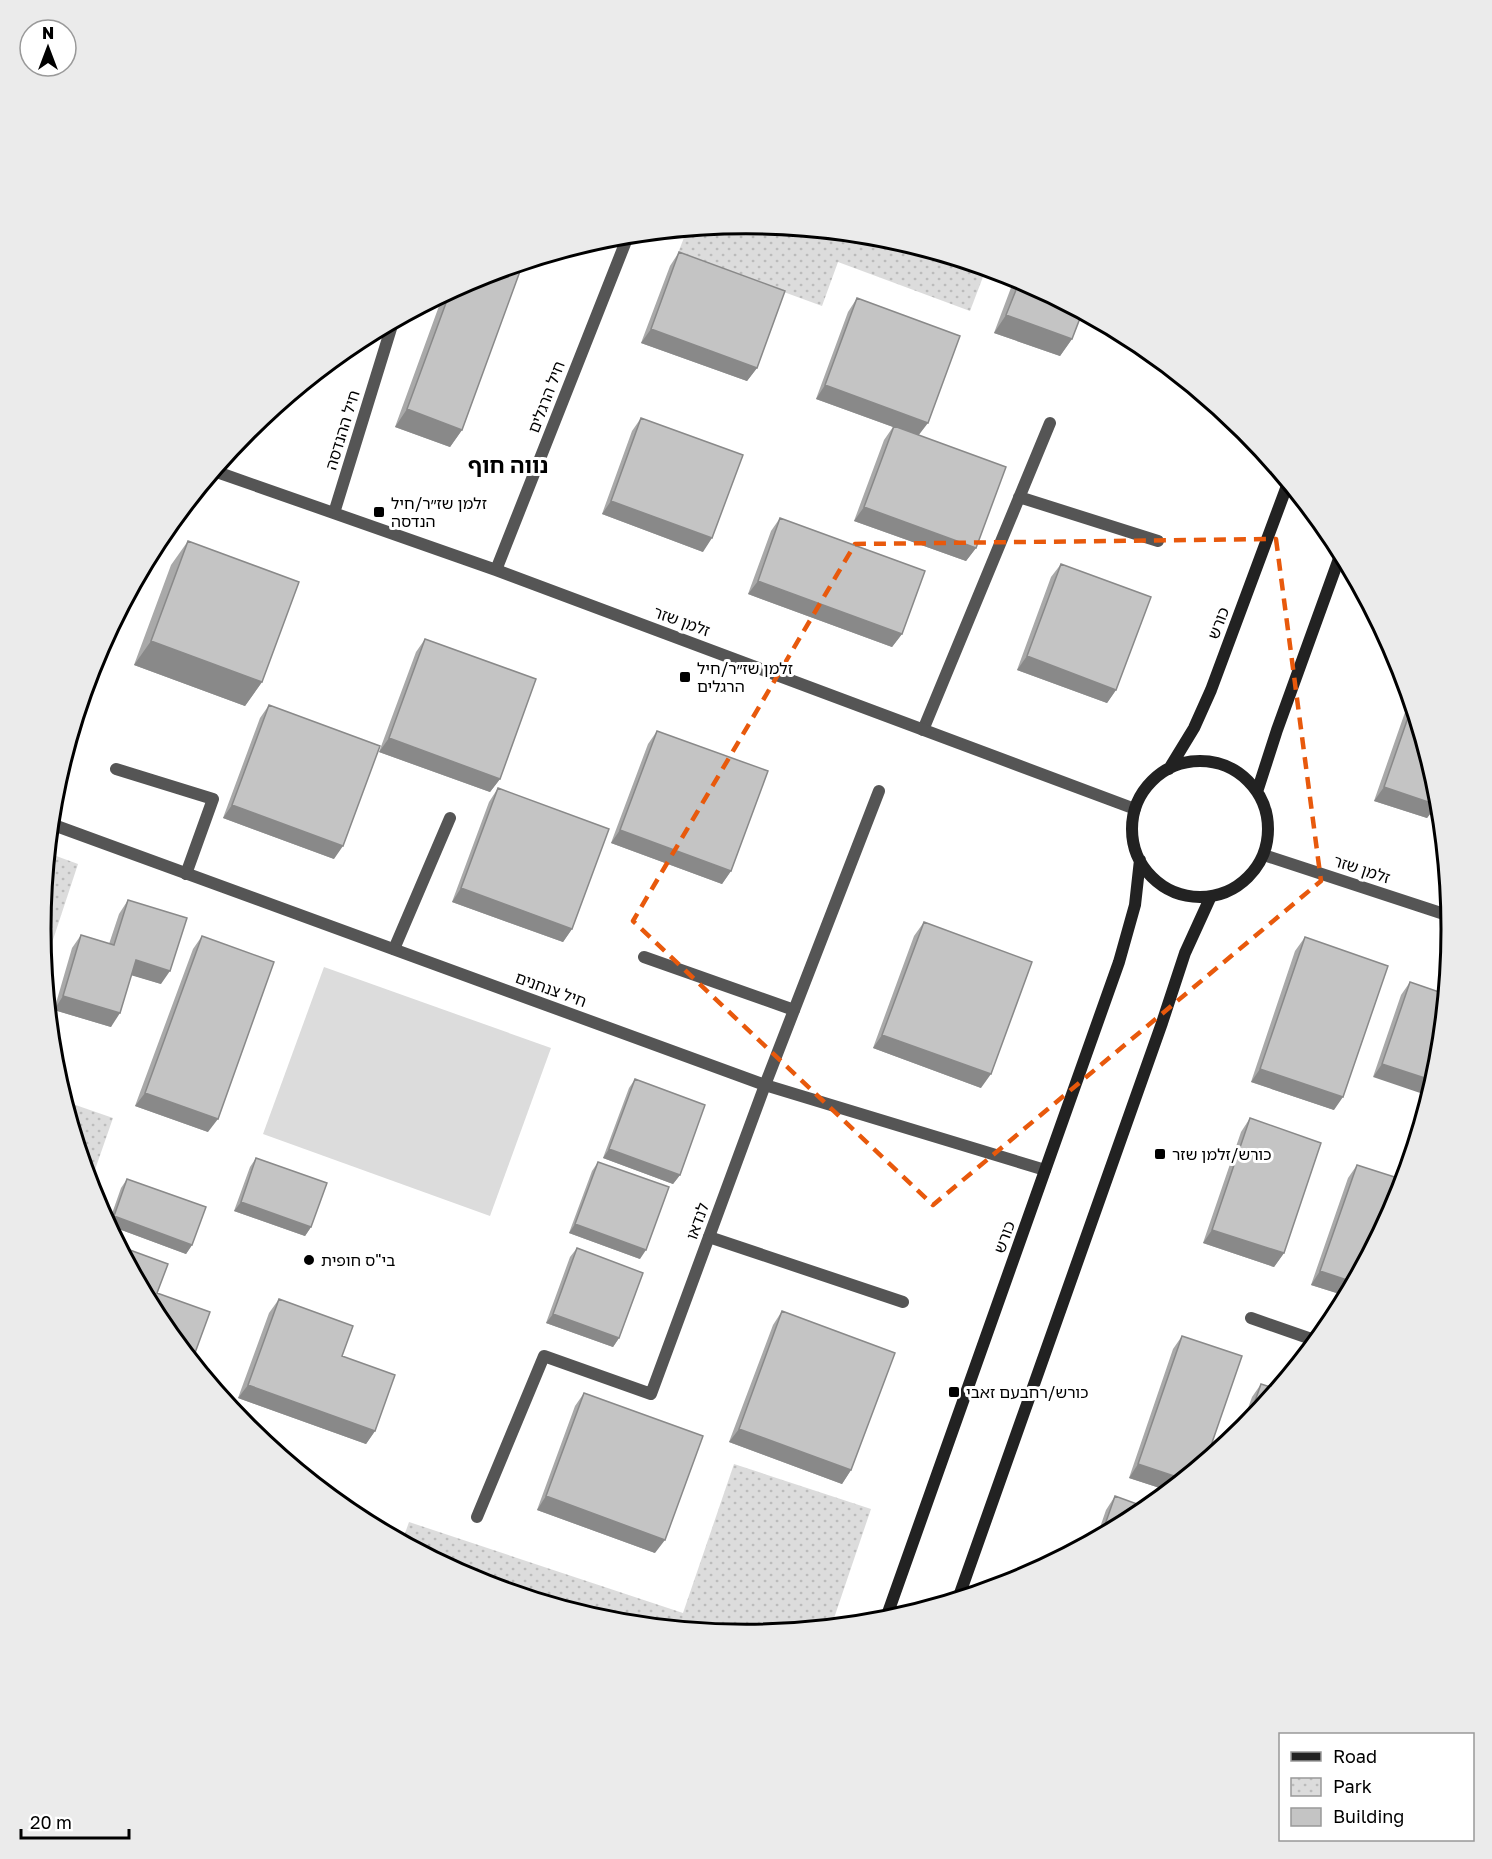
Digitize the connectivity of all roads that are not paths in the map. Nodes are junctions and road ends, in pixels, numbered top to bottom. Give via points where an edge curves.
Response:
1 (623, 246) edge
2 (389, 334) edge
3 (1050, 423) dead end
4 (221, 473) edge
5 (1285, 491) edge
6 (1019, 497) junction
7 (334, 513) junction
8 (1158, 541) dead end
9 (1337, 564) edge
10 (496, 570) junction
11 (923, 730) junction
12 (116, 769) dead end
13 (1169, 769) junction
14 (879, 791) dead end
15 (1257, 792) junction
16 (1136, 809) junction
17 (450, 818) dead end
18 (59, 827) edge
19 (1264, 855) junction
20 (1140, 860) junction
21 (186, 874) junction
22 (1211, 896) junction
23 (1441, 913) edge
24 (394, 949) junction
25 (644, 957) dead end
26 (794, 1010) junction
27 (765, 1084) junction
28 (1045, 1170) junction
29 (709, 1237) junction
30 (903, 1302) dead end
31 (1251, 1318) dead end
32 (1308, 1338) edge
33 (477, 1517) dead end
34 (961, 1590) edge
35 (889, 1609) edge

1 - 10 street, חיל הרגלים
2 - 7 street, חיל ההנדסה
3 - 6 street
4 - 7 street, זלמן שזר
5 - 13 street, כורש via 1211,690 1194,729
6 - 8 street
6 - 11 street
7 - 10 street, זלמן שזר
9 - 15 street
10 - 11 street, זלמן שזר
11 - 16 street, זלמן שזר
12 - 21 street via 213,799
13 - 15 street via 1188,762 1208,762 1244,777
13 - 16 street via 1154,779
14 - 26 street, לנדאו
15 - 19 street via 1268,822
16 - 20 street via 1133,843
17 - 24 street
18 - 21 street, חיל צנחנים
19 - 22 street via 1243,882 1228,892
19 - 23 street, זלמן שזר
20 - 22 street via 1152,877 1169,890
20 - 28 street, כורש via 1135,905 1119,963
21 - 24 street, חיל צנחנים
22 - 34 street via 1185,953
24 - 27 street, חיל צנחנים
25 - 26 street
26 - 27 street, לנדאו
27 - 28 street, חיל צנחנים
27 - 29 street, לנדאו
28 - 35 street, כורש
29 - 30 street
29 - 33 street, לנדאו via 651,1394 544,1356
31 - 32 street

